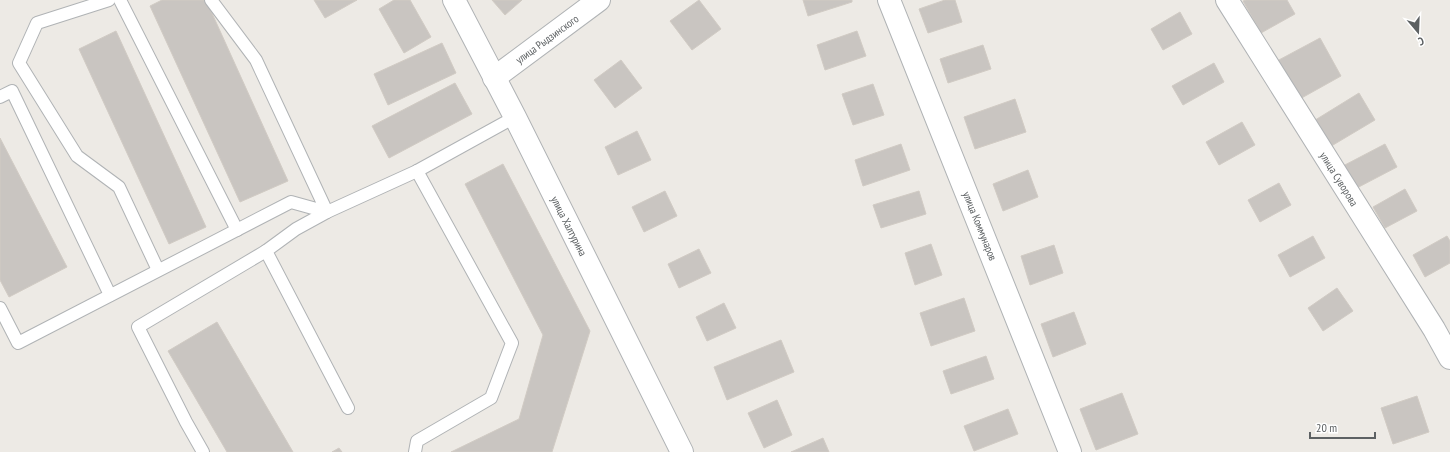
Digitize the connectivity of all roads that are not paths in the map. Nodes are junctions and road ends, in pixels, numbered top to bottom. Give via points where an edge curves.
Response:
1 (109, 0) edge
2 (120, 0) edge
3 (211, 0) edge
4 (454, 0) edge
5 (599, 0) edge
6 (889, 0) edge
7 (1227, 0) edge
8 (494, 78) junction
9 (0, 97) edge
10 (515, 117) junction
11 (416, 171) junction
12 (327, 212) junction
13 (237, 230) junction
14 (266, 251) junction
15 (158, 270) junction
16 (110, 295) junction
17 (0, 308) edge
18 (1450, 358) edge
19 (348, 408) dead end
20 (203, 452) edge
21 (415, 452) edge
22 (682, 452) edge
23 (1070, 452) edge

1 - 15 lane via 37,23 19,63 77,156 119,187
2 - 13 lane
3 - 12 lane via 256,60
4 - 8 street, улица Халтурина
5 - 8 street, улица Рыдзинского
6 - 23 street, улица Коммунаров
7 - 18 street, улица Суворова
8 - 10 street, улица Халтурина
9 - 16 lane via 12,91
10 - 11 lane
10 - 22 street, улица Халтурина
11 - 12 lane
11 - 21 lane via 512,342 491,398 416,441
12 - 13 lane via 291,202
12 - 14 lane via 296,229
13 - 15 lane
14 - 19 lane
14 - 20 lane via 138,327
15 - 16 lane
16 - 17 lane via 18,343

